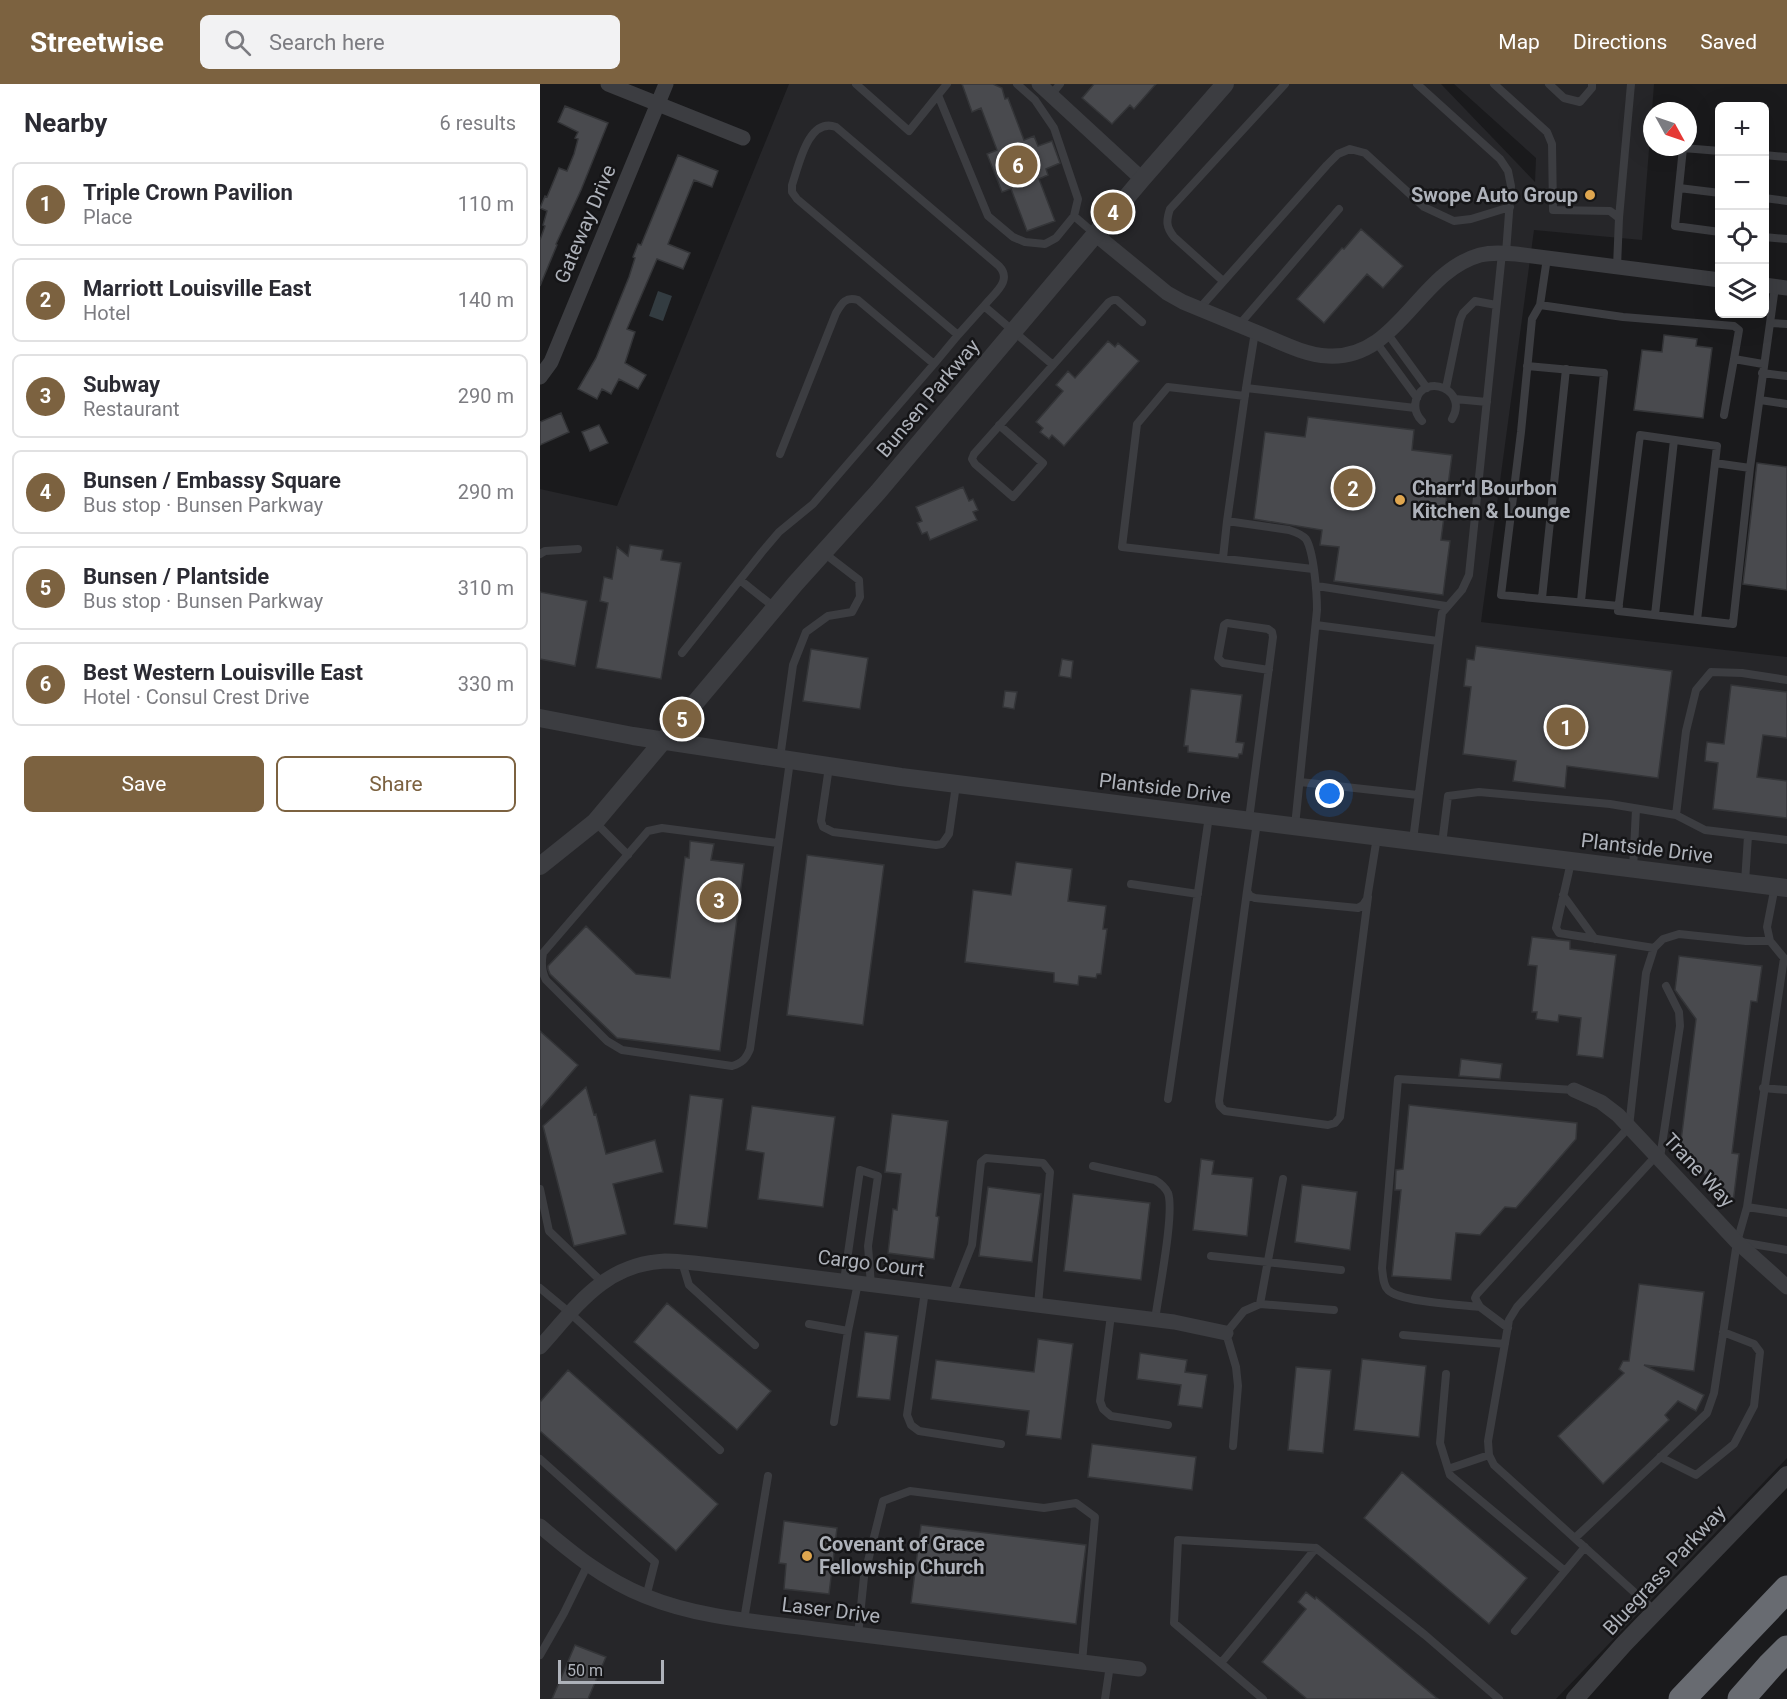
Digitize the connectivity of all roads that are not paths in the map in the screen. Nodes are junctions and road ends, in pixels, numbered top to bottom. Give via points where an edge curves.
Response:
1 (608, 84) edge
2 (666, 84) edge
3 (856, 84) edge
4 (947, 84) edge
5 (1017, 84) edge
6 (1225, 84) edge
7 (1285, 84) edge
8 (1417, 84) edge
9 (1494, 84) edge
10 (1550, 84) edge
11 (1592, 84) edge
12 (1631, 84) edge
13 (1050, 88) edge
14 (938, 95) junction
15 (657, 105) junction
16 (743, 138) dead end
17 (1715, 151) edge
18 (1769, 156) edge
19 (1787, 158) edge
20 (1142, 179) junction
21 (1679, 188) junction
22 (1715, 192) edge
23 (1769, 199) edge
24 (1787, 201) edge
25 (1510, 207) junction
26 (1339, 209) dead end
27 (1074, 216) junction
28 (1619, 218) junction
29 (1715, 231) edge
30 (1095, 234) junction
31 (1769, 237) edge
32 (1787, 239) edge
33 (1504, 253) junction
34 (1547, 258) junction
35 (1617, 267) junction
36 (1715, 279) edge
37 (1224, 281) junction
38 (1775, 287) edge
39 (1496, 305) junction
40 (984, 306) junction
41 (1540, 306) junction
42 (1199, 309) junction
43 (1142, 322) dead end
44 (1770, 323) junction
45 (1787, 324) edge
46 (1239, 326) junction
47 (1014, 331) junction
48 (1254, 332) junction
49 (958, 335) junction
50 (1382, 338) junction
51 (1734, 359) junction
52 (934, 364) junction
53 (1053, 364) junction
54 (1763, 364) junction
55 (1527, 366) junction
56 (1566, 369) junction
57 (1762, 373) junction
58 (1787, 376) edge
59 (540, 377) edge
60 (1427, 388) junction
61 (1446, 388) junction
62 (1245, 392) junction
63 (1417, 398) junction
64 (1455, 399) junction
65 (1760, 400) junction
66 (1486, 402) junction
67 (1787, 404) edge
68 (1415, 408) junction
69 (1724, 416) dead end
70 (1452, 419) dead end
71 (1422, 421) dead end
72 (999, 425) junction
73 (1674, 440) junction
74 (780, 454) dead end
75 (1715, 463) junction
76 (1750, 468) junction
77 (1227, 521) junction
78 (578, 549) dead end
79 (824, 553) junction
80 (540, 554) edge
81 (1222, 558) junction
82 (1313, 568) junction
83 (740, 580) junction
84 (1317, 586) junction
85 (1542, 598) junction
86 (1581, 602) junction
87 (1446, 606) junction
88 (1619, 606) junction
89 (776, 608) junction
90 (1655, 615) junction
91 (1697, 620) junction
92 (1316, 624) junction
93 (1438, 641) junction
94 (682, 653) dead end
95 (1269, 670) junction
96 (1787, 680) edge
97 (540, 718) edge
98 (663, 740) junction
99 (785, 759) junction
100 (829, 766) junction
101 (1300, 782) junction
102 (957, 784) junction
103 (1418, 795) junction
104 (1636, 808) junction
105 (1676, 815) junction
106 (1209, 816) junction
107 (1253, 821) junction
108 (595, 822) junction
109 (1295, 826) junction
110 (1748, 836) junction
111 (1377, 837) junction
112 (1787, 840) edge
113 (1412, 841) junction
114 (778, 843) junction
115 (1442, 845) junction
116 (628, 855) junction
117 (1571, 861) junction
118 (540, 866) edge
119 (1633, 869) junction
120 (1745, 883) junction
121 (1131, 884) dead end
122 (1781, 887) edge
123 (1247, 891) junction
124 (1198, 894) junction
125 (1563, 895) junction
126 (1368, 897) junction
127 (1595, 939) junction
128 (1770, 941) junction
129 (1654, 948) junction
130 (541, 953) edge
131 (1786, 958) edge
132 (1666, 986) dead end
133 (1763, 1088) junction
134 (1574, 1090) joint
135 (1787, 1090) edge
136 (1168, 1099) dead end
137 (1629, 1127) junction
138 (1658, 1158) junction
139 (1093, 1166) dead end
140 (1283, 1179) dead end
141 (540, 1189) edge
142 (1747, 1207) junction
143 (1787, 1213) edge
144 (1737, 1242) junction
145 (1787, 1250) edge
146 (1210, 1256) dead end
147 (682, 1262) junction
148 (1268, 1263) junction
149 (1341, 1270) dead end
150 (602, 1282) junction
151 (858, 1283) junction
152 (1787, 1287) edge
153 (540, 1288) edge
154 (926, 1291) junction
155 (952, 1295) junction
156 (1260, 1304) junction
157 (1038, 1305) junction
158 (1480, 1307) junction
159 (1334, 1311) dead end
160 (570, 1313) junction
161 (1111, 1315) junction
162 (1155, 1320) junction
163 (809, 1324) dead end
164 (1508, 1328) junction
165 (848, 1330) junction
166 (1723, 1332) junction
167 (1226, 1333) junction
168 (1403, 1335) dead end
169 (1505, 1344) junction
170 (755, 1345) dead end
171 (540, 1347) edge
172 (1446, 1374) dead end
173 (834, 1422) dead end
174 (1168, 1425) dead end
175 (1001, 1443) dead end
176 (1233, 1446) dead end
177 (720, 1450) dead end
178 (1489, 1455) junction
179 (1660, 1457) junction
180 (540, 1459) edge
181 (1448, 1469) junction
182 (1787, 1475) edge
183 (768, 1476) dead end
184 (540, 1526) edge
185 (1575, 1538) junction
186 (1585, 1547) junction
187 (1316, 1548) junction
188 (588, 1564) junction
189 (1565, 1571) junction
190 (1787, 1589) edge
191 (646, 1597) junction
192 (1655, 1611) junction
193 (744, 1620) junction
194 (1515, 1631) dead end
195 (858, 1635) junction
196 (1787, 1649) edge
197 (540, 1655) edge
198 (1082, 1662) junction
199 (1221, 1663) junction
200 (1110, 1665) junction
201 (1139, 1669) dead end
202 (1105, 1699) edge
203 (1263, 1699) edge
204 (1499, 1699) edge
205 (1575, 1699) edge
206 (1682, 1699) edge
207 (1741, 1699) edge

1 - 15 street
2 - 15 street, Gateway Drive
3 - 14 lane via 909,131
4 - 14 lane
5 - 27 lane via 1035,100 1054,128 1078,200
6 - 20 street, Bunsen Parkway
7 - 37 lane via 1170,209 1166,219 1174,237
8 - 25 lane via 1500,159 1508,171
9 - 28 lane via 1547,132 1552,144 1553,210 1610,211
10 - 11 lane via 1564,98 1580,102
12 - 28 lane
13 - 20 street
14 - 27 lane via 988,216 1013,237 1045,244 1056,238
15 - 16 street
15 - 59 street, Gateway Drive via 551,362
17 - 21 lane via 1683,148
18 - 19 lane
20 - 30 street, Bunsen Parkway
21 - 22 lane
21 - 29 lane via 1675,226
23 - 24 lane
25 - 33 lane
25 - 37 lane via 1454,221 1424,207 1365,153 1350,149 1327,165
26 - 46 lane
27 - 30 lane
28 - 35 lane
30 - 42 street via 1167,293
30 - 47 street, Bunsen Parkway
31 - 32 lane
33 - 34 street
33 - 39 lane
33 - 50 street via 1480,255 1451,268
34 - 35 street
34 - 41 lane
35 - 36 street
37 - 42 lane
38 - 44 lane
39 - 61 lane via 1475,301 1463,313
39 - 66 lane
40 - 47 lane
40 - 49 lane
40 - 49 lane via 1003,284 1004,272 999,266 836,127 815,130 792,192
41 - 51 lane via 1734,326 1739,330
41 - 55 lane via 1532,319
42 - 46 street
43 - 53 lane via 1113,300
44 - 45 lane
44 - 54 lane
46 - 48 street
47 - 53 lane
47 - 79 street, Bunsen Parkway
48 - 50 street via 1327,356 1359,352
48 - 62 lane
49 - 52 lane
50 - 60 lane
50 - 63 lane
51 - 54 lane
51 - 69 lane
52 - 74 lane via 858,300 846,299 836,313
52 - 83 lane via 813,504 779,532
53 - 72 lane
54 - 57 lane
55 - 56 lane
55 - 85 lane via 1501,595
56 - 85 lane
56 - 86 lane via 1604,373
57 - 58 lane
57 - 65 lane
60 - 61 lane
60 - 63 lane
61 - 64 lane
62 - 68 lane
62 - 77 lane
62 - 81 lane via 1168,387 1137,424 1122,547
63 - 68 lane
64 - 66 lane
64 - 70 lane
65 - 67 lane
65 - 76 lane
66 - 87 lane via 1469,575 1462,590
68 - 71 lane
72 - 72 lane via 972,459 1013,497 1043,463
73 - 75 lane via 1717,446
73 - 88 lane via 1641,435
73 - 90 lane
75 - 76 lane
75 - 91 lane
76 - 91 lane via 1733,624
77 - 81 lane
77 - 82 lane via 1299,534 1306,540
78 - 80 lane
79 - 89 street, Bunsen Parkway
79 - 99 lane via 859,580 860,597 852,612 828,616 806,632 793,664
81 - 82 lane
82 - 84 lane
83 - 89 lane
83 - 94 lane
84 - 87 lane
84 - 92 lane
85 - 86 lane
86 - 88 lane
87 - 93 lane
88 - 90 lane via 1618,611
89 - 98 street, Bunsen Parkway
90 - 91 lane
92 - 93 lane
92 - 101 lane
93 - 103 lane
95 - 95 lane via 1272,632 1224,625 1218,658 1223,663
95 - 107 lane
96 - 105 lane via 1711,672 1696,690 1686,731
97 - 98 street, Plantside Drive
98 - 99 street, Plantside Drive
98 - 108 street, Bunsen Parkway
99 - 100 street, Plantside Drive
99 - 114 lane
100 - 102 street, Plantside Drive
100 - 102 lane via 821,821 823,827 833,832 942,844 949,834
101 - 103 lane
101 - 109 lane
102 - 106 street, Plantside Drive
103 - 113 lane
104 - 105 lane
104 - 115 lane via 1479,792 1448,796
104 - 119 lane
105 - 110 lane via 1705,830
106 - 107 street, Plantside Drive
106 - 124 lane
107 - 109 street, Plantside Drive
107 - 123 lane
108 - 116 lane
108 - 118 street, Bunsen Parkway
109 - 111 street, Plantside Drive
110 - 112 lane
110 - 120 lane
111 - 113 street, Plantside Drive
111 - 126 lane
113 - 115 street, Plantside Drive
114 - 116 lane via 662,828 648,831
114 - 130 lane via 750,1049 741,1063 732,1066 614,1046 546,980
115 - 117 street, Plantside Drive
116 - 130 lane
117 - 119 street, Plantside Drive
117 - 125 lane
119 - 120 street, Plantside Drive
120 - 122 street, Plantside Drive
121 - 124 lane
122 - 128 lane via 1767,927
123 - 126 lane via 1255,898 1358,908
123 - 126 lane via 1218,1101 1225,1111 1328,1125 1335,1124 1340,1117
124 - 136 lane
125 - 127 lane
125 - 127 lane via 1556,928 1559,933
127 - 129 lane
128 - 129 lane via 1679,934 1663,939
128 - 131 lane
129 - 137 lane via 1646,973
131 - 133 lane
132 - 138 lane via 1679,1012 1680,1026
133 - 135 lane
133 - 142 lane
134 - 137 street, Trane Way via 1601,1102
134 - 158 lane via 1398,1078 1382,1268 1384,1283 1389,1292 1401,1298
137 - 138 street, Trane Way
137 - 158 lane via 1477,1294
138 - 144 street, Trane Way
138 - 164 lane via 1517,1307
139 - 162 lane via 1155,1180 1168,1194 1170,1215
140 - 148 lane
141 - 150 lane via 549,1232
142 - 143 lane
142 - 144 lane
144 - 145 lane
144 - 152 street, Trane Way
144 - 166 lane
146 - 148 lane
147 - 150 street, Cargo Court via 637,1265
147 - 151 street, Cargo Court
147 - 170 lane via 689,1285
148 - 149 lane
148 - 156 lane
150 - 160 street, Cargo Court
151 - 151 lane via 878,1176 860,1170
151 - 154 street, Cargo Court
151 - 165 lane
153 - 160 lane
154 - 155 street, Cargo Court
154 - 175 lane via 908,1415 911,1425 918,1431
155 - 157 street, Cargo Court
155 - 157 lane via 972,1245 981,1162 986,1158 1043,1163 1050,1172
156 - 159 lane
156 - 167 lane via 1244,1311
157 - 161 street, Cargo Court
158 - 164 lane
160 - 171 street, Cargo Court
160 - 177 lane
161 - 162 street, Cargo Court
161 - 174 lane via 1100,1401 1103,1409 1110,1416
162 - 167 street, Cargo Court
163 - 165 lane
164 - 169 lane
165 - 173 lane
166 - 179 lane via 1707,1413
166 - 179 lane via 1754,1344 1760,1352 1749,1418 1734,1444 1696,1475
167 - 176 lane via 1239,1386
168 - 169 lane
169 - 178 lane
172 - 181 lane via 1440,1443
178 - 181 lane
178 - 185 lane via 1494,1465
179 - 185 lane
180 - 191 lane via 655,1562
181 - 189 lane via 1450,1475
182 - 192 street, Bluegrass Parkway
183 - 193 lane
184 - 188 street, Laser Drive
185 - 186 lane
186 - 189 lane
186 - 192 lane
187 - 199 lane
187 - 199 lane via 1178,1540 1174,1623
187 - 204 lane
188 - 191 street, Laser Drive
188 - 197 lane
189 - 194 lane
190 - 206 highway
191 - 193 street, Laser Drive via 696,1612
192 - 205 street, Bluegrass Parkway
193 - 195 street, Laser Drive
195 - 198 street, Laser Drive
195 - 198 lane via 864,1577 883,1501 910,1491 1044,1508 1076,1503 1095,1517
196 - 207 highway
198 - 200 street, Laser Drive
199 - 203 lane
200 - 201 street, Laser Drive
200 - 202 lane

